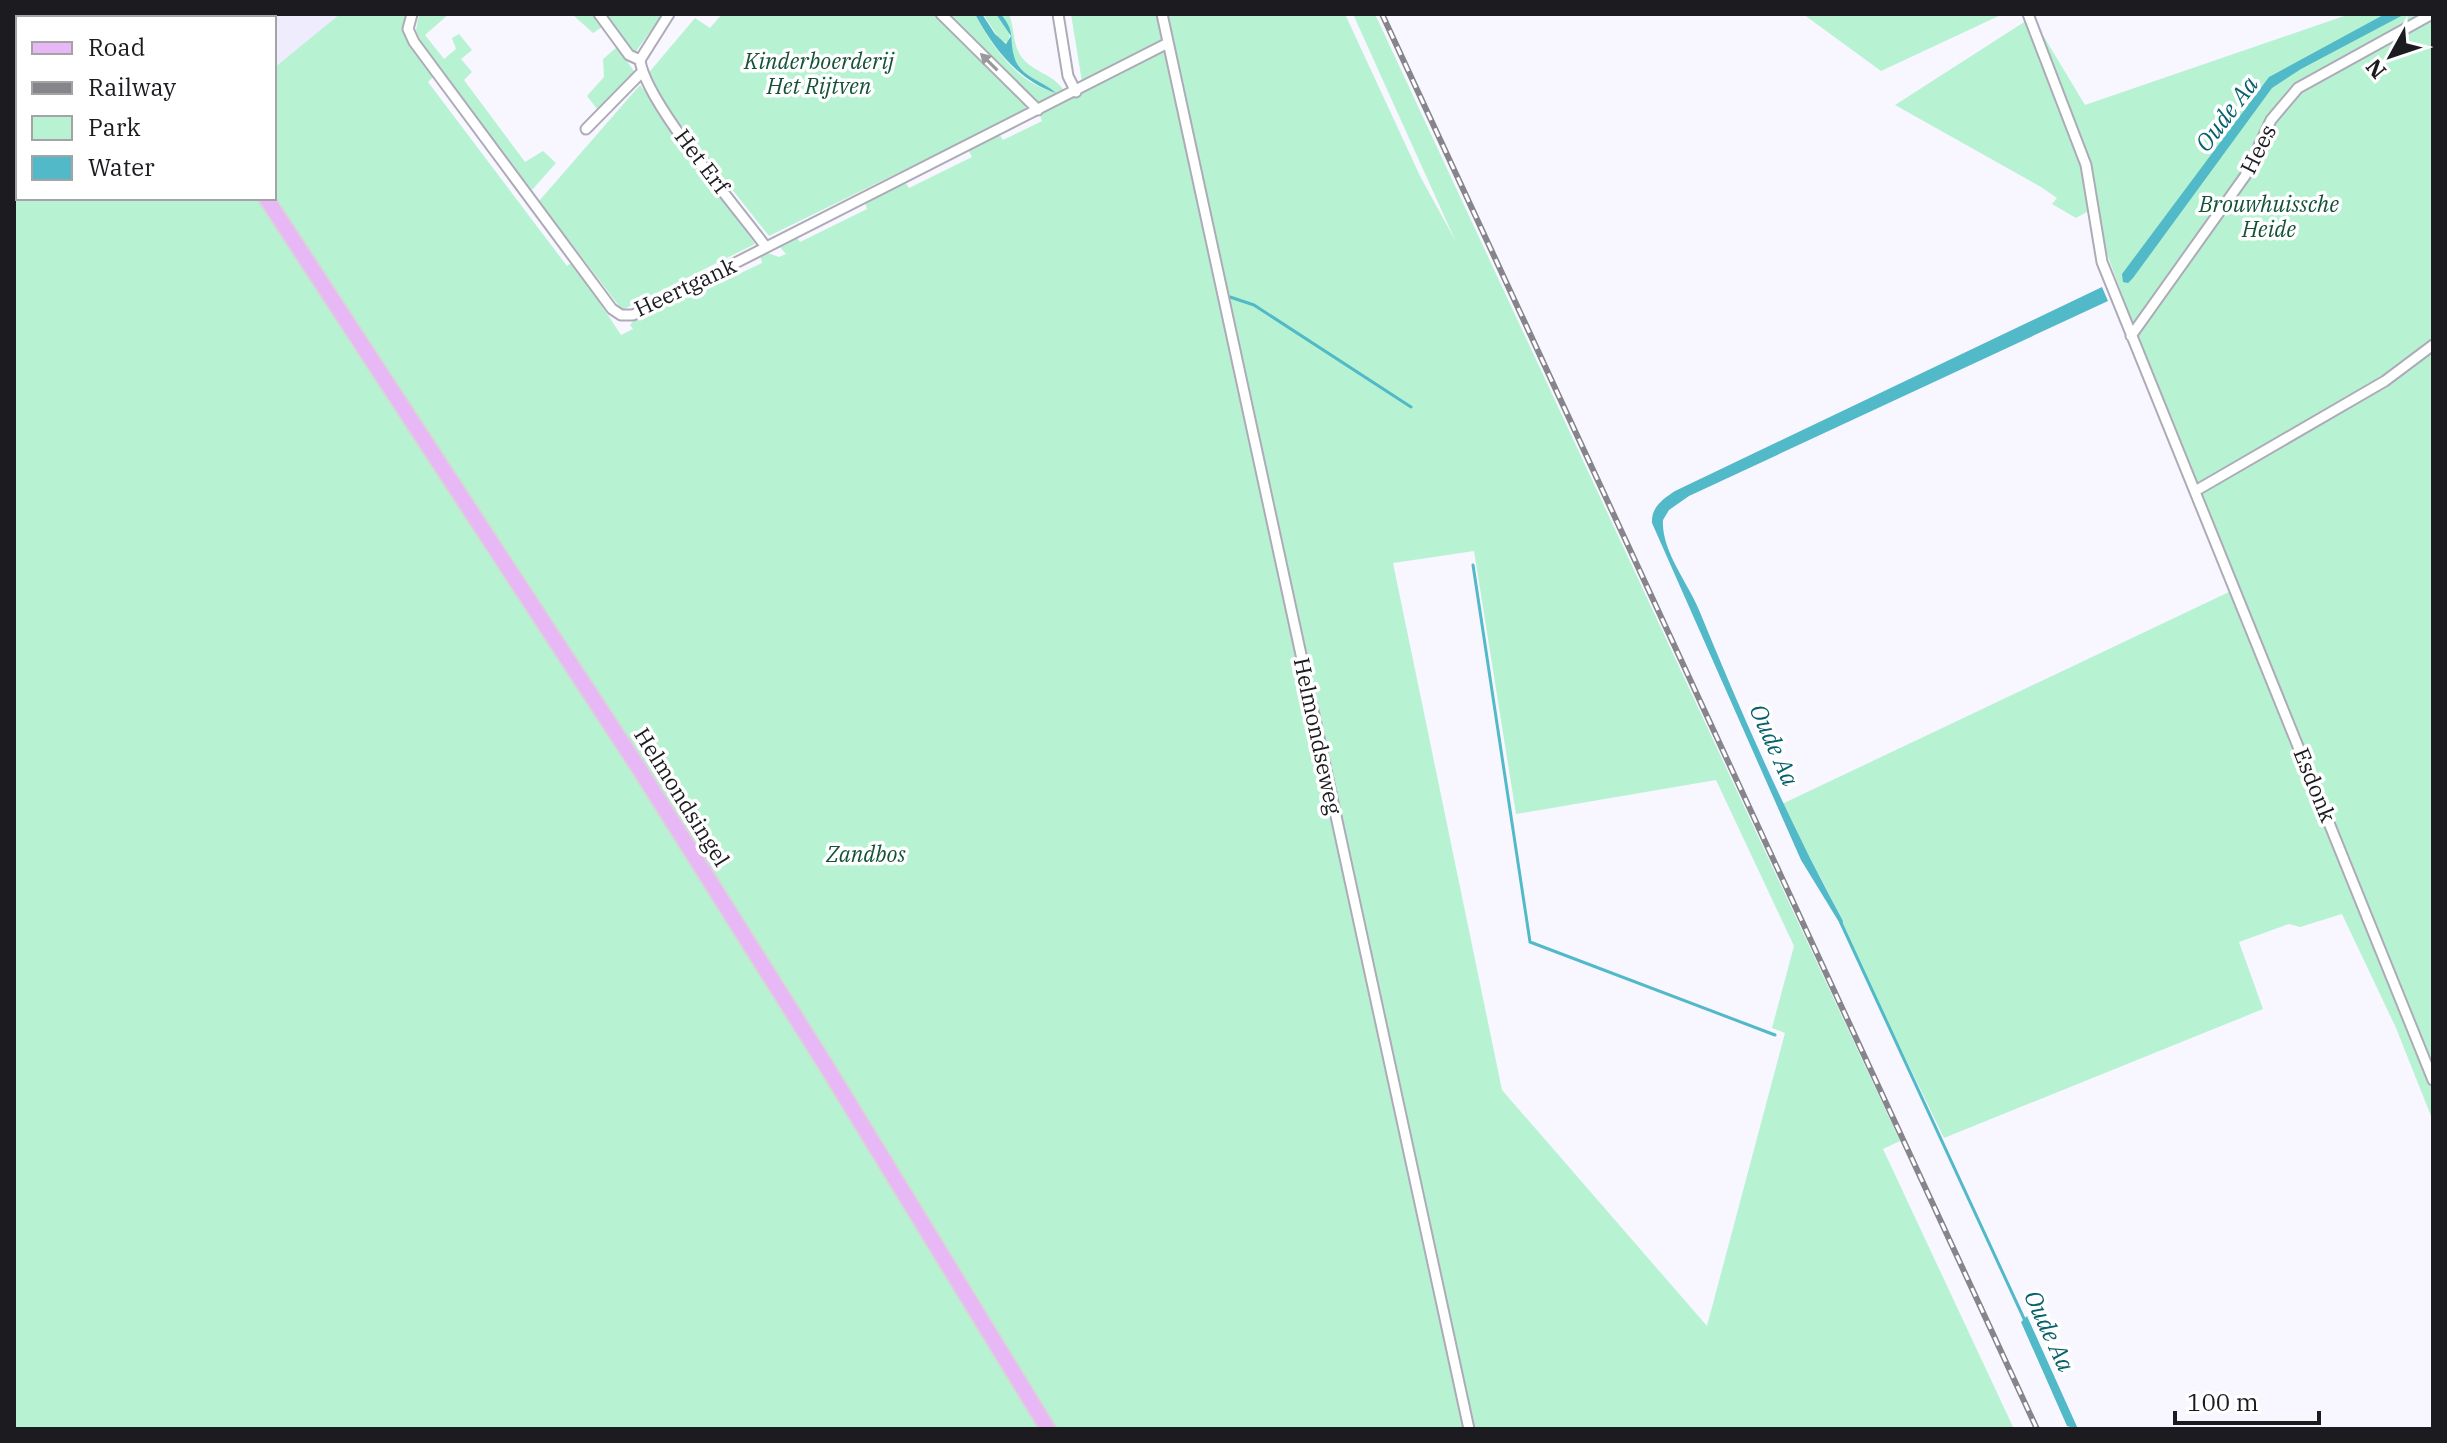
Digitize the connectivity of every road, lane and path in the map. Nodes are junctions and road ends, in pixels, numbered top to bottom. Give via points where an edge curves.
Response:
1 (412, 14) edge
2 (599, 14) edge
3 (669, 14) edge
4 (941, 14) edge
5 (1058, 14) edge
6 (1162, 14) edge
7 (2028, 14) edge
8 (2432, 14) edge
9 (1168, 43) junction
10 (640, 60) junction
11 (642, 72) junction
12 (1076, 92) junction
13 (1038, 110) junction
14 (586, 129) dead end
15 (267, 200) edge
16 (766, 247) junction
17 (2131, 336) junction
18 (2433, 345) edge
19 (2197, 490) junction
20 (2433, 1080) edge
21 (1048, 1429) edge
22 (1469, 1429) edge

1 - 16 street, Heertgank via 408,29 414,42 621,315 633,315
2 - 10 street via 629,55
3 - 10 street
13 -> 4 street
5 - 12 street via 1068,76
6 - 9 street, Helmondseweg
7 - 17 street via 2086,165 2102,262
8 - 17 street, Hees via 2298,88 2271,120 2245,176
9 - 12 street
9 - 22 street, Helmondseweg
10 - 11 street, Het Erf
11 - 14 street
11 - 16 street, Het Erf via 658,104
12 - 13 street
13 - 16 street, Heertgank
15 - 21 main road, Helmondsingel via 640,770
17 - 19 street
18 - 19 street via 2385,381
19 - 20 street, Esdonk

